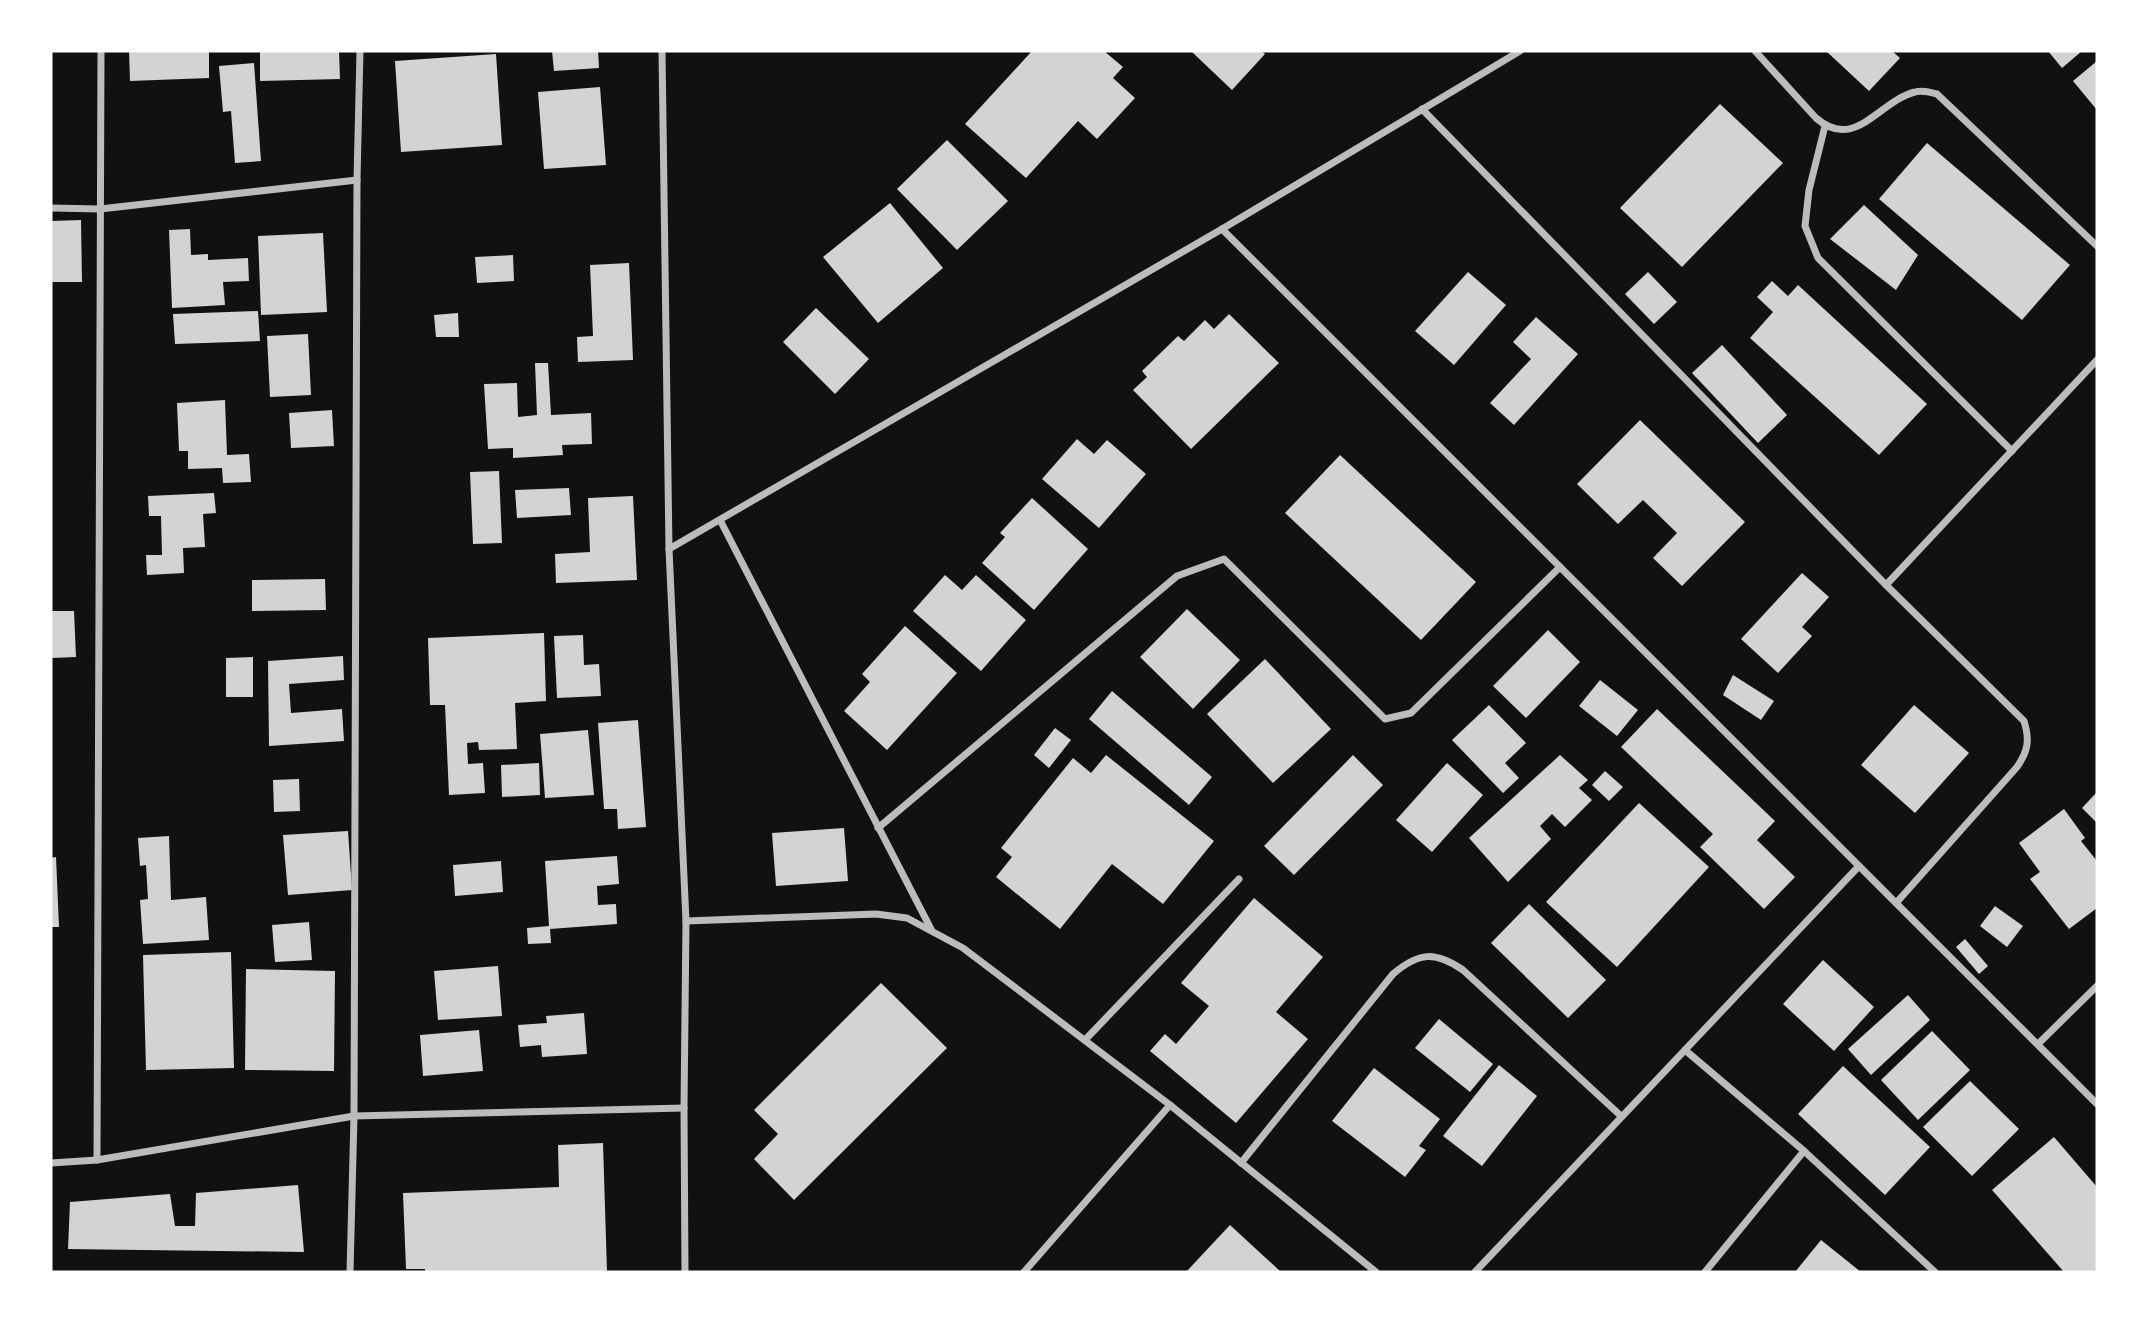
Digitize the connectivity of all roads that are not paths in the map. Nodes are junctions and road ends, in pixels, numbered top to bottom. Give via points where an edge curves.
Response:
1 (102, 51) edge
2 (360, 51) edge
3 (662, 51) edge
4 (1520, 51) edge
5 (1755, 51) edge
6 (1422, 109) junction
7 (1825, 126) junction
8 (356, 180) junction
9 (51, 208) edge
10 (100, 209) junction
11 (1222, 229) junction
12 (2097, 246) edge
13 (2097, 360) edge
14 (2012, 452) junction
15 (720, 520) junction
16 (669, 549) junction
17 (1560, 567) junction
18 (1886, 585) junction
19 (878, 828) junction
20 (1859, 866) junction
21 (1239, 879) dead end
22 (1896, 902) junction
23 (686, 921) junction
24 (931, 930) junction
25 (2097, 986) edge
26 (1085, 1040) junction
27 (2038, 1044) junction
28 (1685, 1050) junction
29 (2097, 1104) edge
30 (1170, 1105) junction
31 (684, 1108) junction
32 (354, 1116) junction
33 (1621, 1116) junction
34 (1804, 1151) junction
35 (97, 1160) junction
36 (51, 1163) edge
37 (1241, 1163) junction
38 (350, 1272) edge
39 (685, 1272) edge
40 (1024, 1272) edge
41 (1376, 1272) edge
42 (1475, 1272) edge
43 (1706, 1272) edge
44 (1934, 1272) edge

1 - 10 street
2 - 8 street
3 - 16 street
4 - 6 street
5 - 7 street
6 - 11 street
6 - 18 street
7 - 12 street via 1850,129 1914,92 1937,94
7 - 14 street via 1805,226 1818,258
8 - 10 street
8 - 32 street
9 - 10 street
10 - 35 street
11 - 15 street
11 - 17 street
13 - 14 street
14 - 18 street
15 - 16 street
15 - 19 street
16 - 23 street
17 - 19 street via 1411,713 1385,719 1224,559 1177,576
17 - 20 street
18 - 22 street via 2024,720 2029,736 2027,753 2017,768
19 - 24 street
20 - 22 street
20 - 28 street
21 - 26 street
22 - 27 street
23 - 24 street via 876,914 907,918
23 - 31 street
24 - 26 street via 963,948
25 - 27 street
26 - 30 street
27 - 29 street
28 - 33 street
28 - 34 street
30 - 37 street
30 - 40 street
31 - 32 street
31 - 39 street
32 - 35 street
32 - 38 street
33 - 37 street via 1463,970 1447,959 1427,955 1408,961 1393,974
33 - 42 street
34 - 43 street
34 - 44 street
35 - 36 street
37 - 41 street

